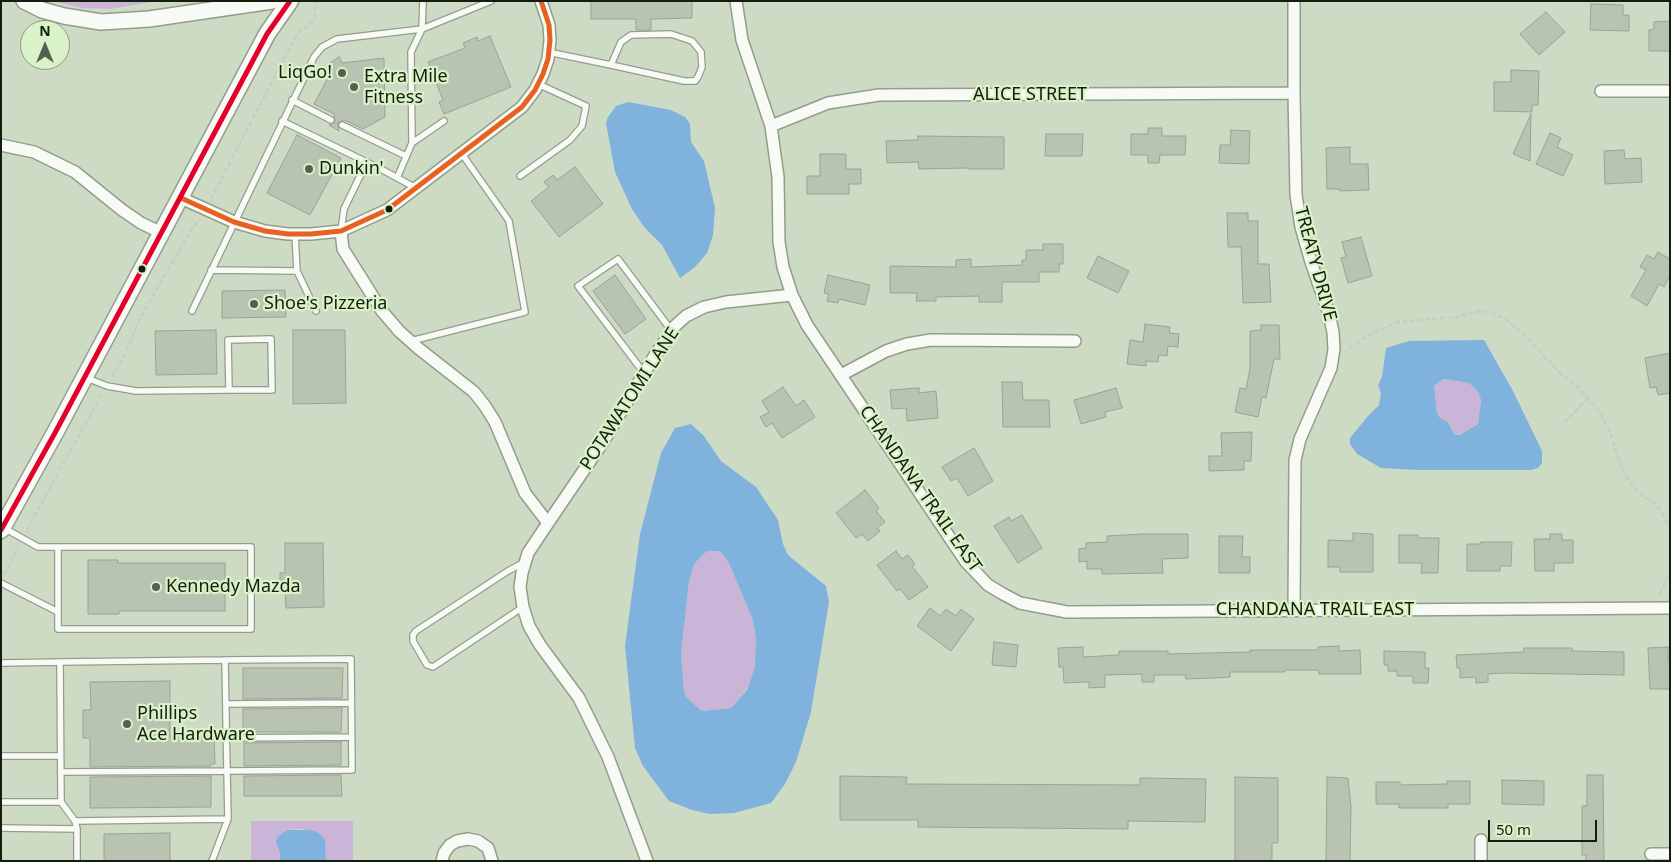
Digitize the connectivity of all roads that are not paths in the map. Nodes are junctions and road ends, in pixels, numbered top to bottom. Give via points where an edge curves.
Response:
1 (24, 1) edge
2 (272, 1) edge
3 (290, 1) edge
4 (423, 1) edge
5 (491, 1) edge
6 (542, 1) edge
7 (736, 1) edge
8 (1294, 1) edge
9 (422, 29) junction
10 (548, 52) junction
11 (611, 65) junction
12 (538, 84) junction
13 (1602, 91) dead end
14 (1670, 91) edge
15 (1294, 93) junction
16 (292, 100) junction
17 (332, 120) dead end
18 (282, 121) junction
19 (444, 121) dead end
20 (342, 125) dead end
21 (771, 126) junction
22 (412, 144) junction
23 (1, 145) edge
24 (462, 154) junction
25 (406, 156) junction
26 (362, 172) dead end
27 (520, 176) dead end
28 (397, 178) junction
29 (416, 188) junction
30 (181, 198) junction
31 (234, 222) junction
32 (341, 230) junction
33 (162, 233) junction
34 (295, 234) junction
35 (211, 270) junction
36 (297, 271) junction
37 (792, 295) junction
38 (192, 311) dead end
39 (316, 311) dead end
40 (672, 330) junction
41 (1075, 341) dead end
42 (411, 342) junction
43 (644, 373) junction
44 (841, 374) junction
45 (85, 377) junction
46 (229, 390) junction
47 (548, 523) junction
48 (2, 529) edge
49 (58, 547) junction
50 (525, 562) junction
51 (1, 582) edge
52 (523, 607) junction
53 (1670, 608) edge
54 (1294, 610) junction
55 (58, 612) junction
56 (225, 660) junction
57 (60, 662) junction
58 (1, 663) edge
59 (352, 703) junction
60 (226, 704) junction
61 (352, 737) junction
62 (226, 738) junction
63 (1, 756) edge
64 (60, 756) junction
65 (227, 771) junction
66 (60, 772) junction
67 (1, 802) edge
68 (61, 802) junction
69 (228, 819) junction
70 (75, 821) junction
71 (1, 828) edge
72 (77, 829) junction
73 (1481, 840) dead end
74 (1651, 854) dead end
75 (1670, 854) edge
76 (77, 861) edge
77 (212, 861) edge
78 (442, 861) edge
79 (492, 861) edge
80 (647, 861) edge
81 (1481, 861) edge

1 - 2 street via 42,10 101,22 149,19
3 - 30 main road via 267,34
4 - 9 lane
5 - 9 lane
6 - 10 street via 549,25
7 - 21 street, CHANDANA TRAIL EAST via 742,40
8 - 15 street, TREATY DRIVE
9 - 16 lane via 337,39 322,47
9 - 22 lane via 410,52
10 - 11 lane
10 - 12 street
11 - 11 lane via 684,81 695,81 702,67 701,52 692,41 671,34 631,35 621,42
12 - 24 street via 522,106
12 - 27 lane via 586,106 582,126 570,140
13 - 14 street
15 - 21 street, ALICE STREET via 879,95 828,103
15 - 54 street, TREATY DRIVE via 1296,195 1301,227 1330,314 1334,349 1331,368 1300,439 1295,460
16 - 17 lane
16 - 18 lane
18 - 28 lane
18 - 31 lane
19 - 22 lane
20 - 25 lane
21 - 37 street, CHANDANA TRAIL EAST via 778,177 779,242
22 - 25 lane
23 - 33 street via 34,152 75,172 122,210
24 - 29 street
24 - 42 lane via 509,221 525,312
25 - 28 lane
26 - 32 lane via 344,209
28 - 29 lane
29 - 32 street via 387,210
30 - 31 street
30 - 33 main road
31 - 34 street via 265,231
31 - 35 lane
32 - 34 street
32 - 42 street via 343,249 360,277 382,311
33 - 45 main road
34 - 36 lane
35 - 36 lane
35 - 38 lane
36 - 39 lane
37 - 40 street, POTAWATOMI LANE via 704,307 686,316
37 - 44 street, CHANDANA TRAIL EAST via 807,326
40 - 43 street, POTAWATOMI LANE
40 - 43 lane via 618,259 578,286
41 - 44 street via 907,344
42 - 47 street via 474,392 485,406 525,493
43 - 47 street, POTAWATOMI LANE via 603,442
44 - 54 street, CHANDANA TRAIL EAST via 966,562 988,585 1020,603 1067,612
45 - 46 lane via 108,386 136,391
45 - 48 main road
46 - 46 lane via 272,390 271,338 228,340
47 - 50 street, POTAWATOMI LANE
48 - 49 lane via 38,547
49 - 55 lane
49 - 55 lane via 251,547 251,629 58,629
50 - 52 street, POTAWATOMI LANE via 520,588
50 - 52 lane via 416,632 413,641 427,665 433,667
51 - 55 lane
52 - 80 street, POTAWATOMI LANE via 529,626 579,698 608,757
53 - 54 street, CHANDANA TRAIL EAST
56 - 57 lane
56 - 59 lane via 351,659
56 - 60 lane
57 - 58 lane
57 - 64 lane
59 - 60 lane
59 - 61 lane
60 - 62 lane
61 - 62 lane
61 - 65 lane via 352,770
62 - 65 lane
63 - 64 lane
64 - 66 lane
65 - 66 lane
65 - 69 lane
66 - 68 lane
67 - 68 lane
68 - 70 lane
69 - 70 lane
69 - 77 lane
70 - 72 lane
71 - 72 lane
72 - 76 lane
73 - 81 street
74 - 75 street
78 - 79 street via 450,845 468,839 488,848

